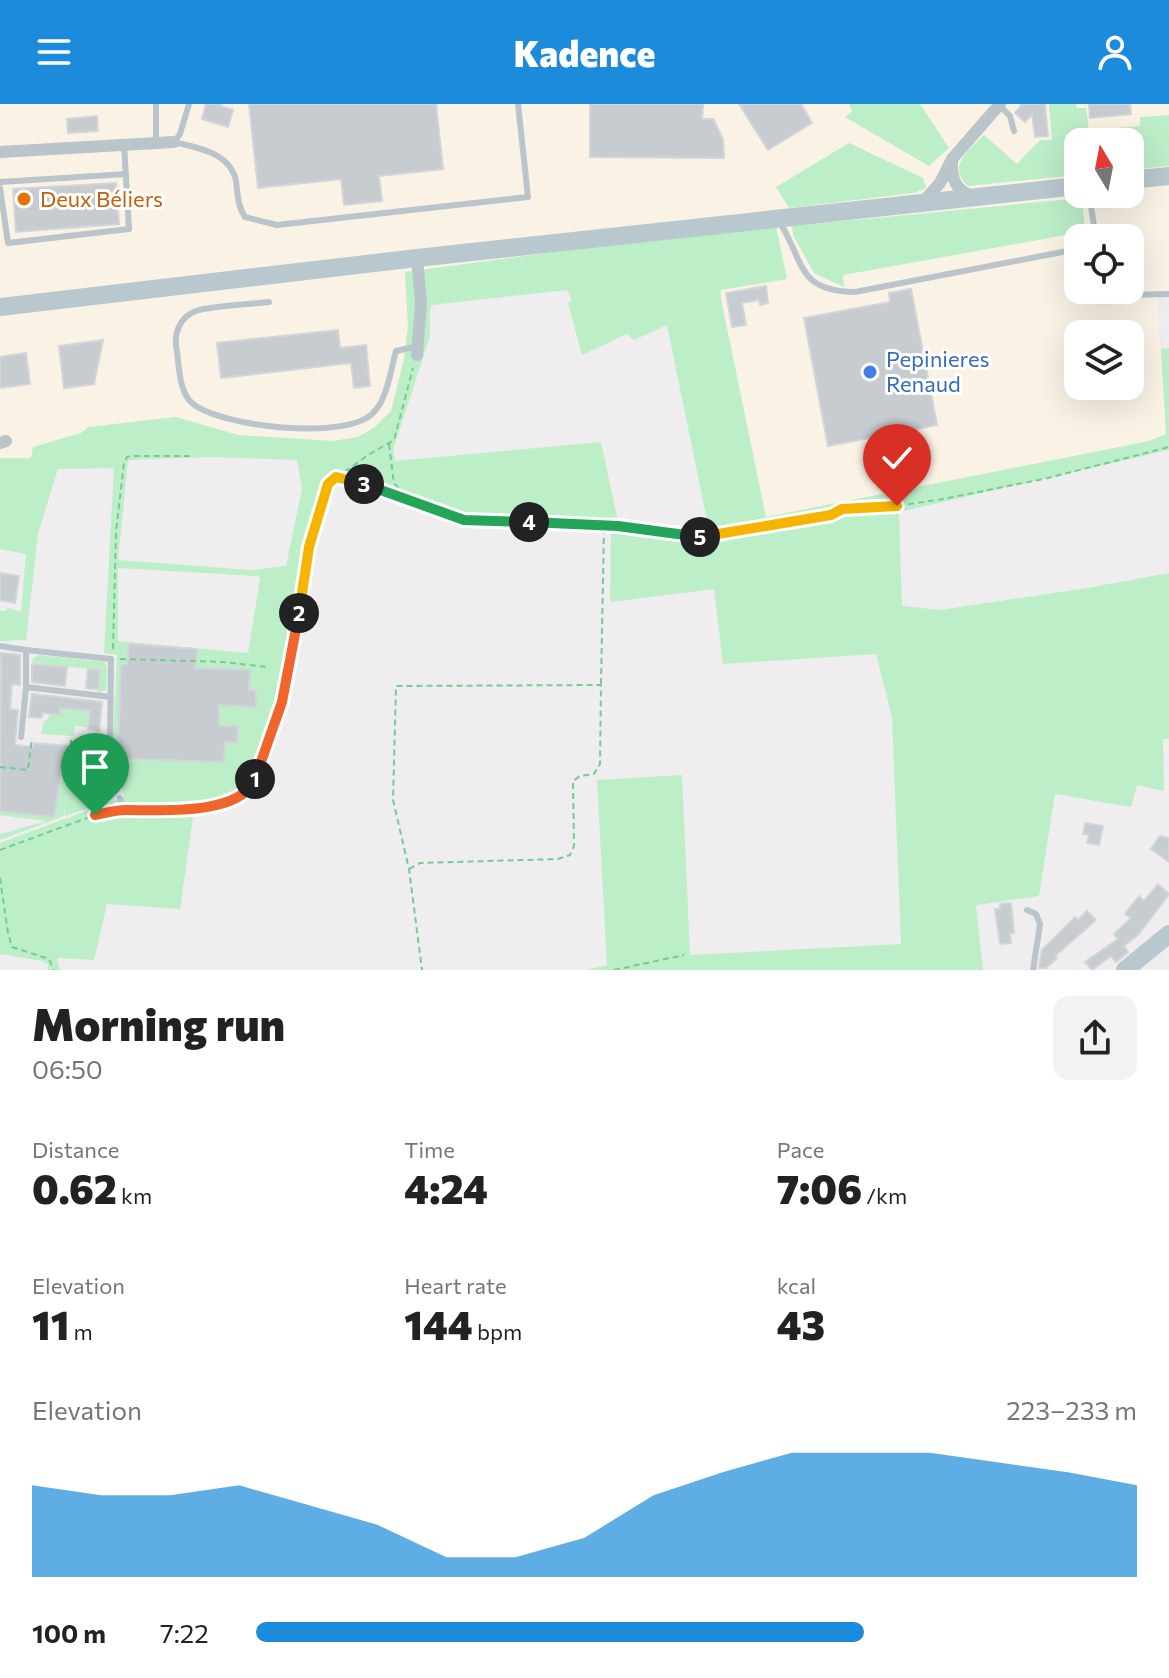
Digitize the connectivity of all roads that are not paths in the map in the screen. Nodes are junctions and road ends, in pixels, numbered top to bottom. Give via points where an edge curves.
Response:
1 (156, 104) edge
2 (189, 104) edge
3 (518, 104) edge
4 (999, 105) edge
5 (1014, 131) dead end
6 (174, 142) junction
7 (156, 143) junction
8 (124, 144) junction
9 (0, 152) edge
10 (952, 159) junction
11 (126, 174) junction
12 (1169, 176) edge
13 (1144, 179) edge
14 (0, 182) edge
15 (1064, 187) edge
16 (0, 188) edge
17 (973, 197) junction
18 (923, 202) junction
19 (777, 218) junction
20 (1064, 252) edge
21 (417, 258) junction
22 (1169, 294) edge
23 (1144, 295) edge
24 (269, 302) dead end
25 (0, 307) edge
26 (417, 351) joint
27 (0, 646) edge
28 (26, 650) junction
29 (26, 687) junction
30 (111, 697) junction
31 (21, 737) dead end
32 (110, 743) dead end
33 (120, 798) dead end
34 (124, 810) road end
35 (1027, 910) dead end
36 (1169, 934) edge
37 (1033, 970) edge
38 (1125, 970) edge

1 - 7 lane
2 - 6 lane
3 - 6 lane via 528,197 277,225 245,217 232,169 223,159
4 - 5 lane via 1010,116
4 - 10 street
6 - 7 street
7 - 8 street
8 - 9 street
8 - 11 lane
10 - 17 street via 955,184
10 - 18 street
11 - 14 lane
11 - 16 lane via 129,229 84,235 8,243
12 - 13 main road
15 - 17 main road
17 - 18 main road
18 - 19 main road
19 - 20 lane via 806,276 833,292
19 - 21 main road
21 - 25 main road
21 - 26 street
22 - 23 lane
24 - 26 lane via 195,311 179,325 175,341 185,396 194,405 231,421 264,427 345,425 375,412 396,351
27 - 28 lane
28 - 29 lane
28 - 30 lane via 111,659
29 - 30 lane
29 - 31 lane
30 - 32 lane
33 - 34 lane
35 - 37 lane via 1040,924
36 - 38 main road

